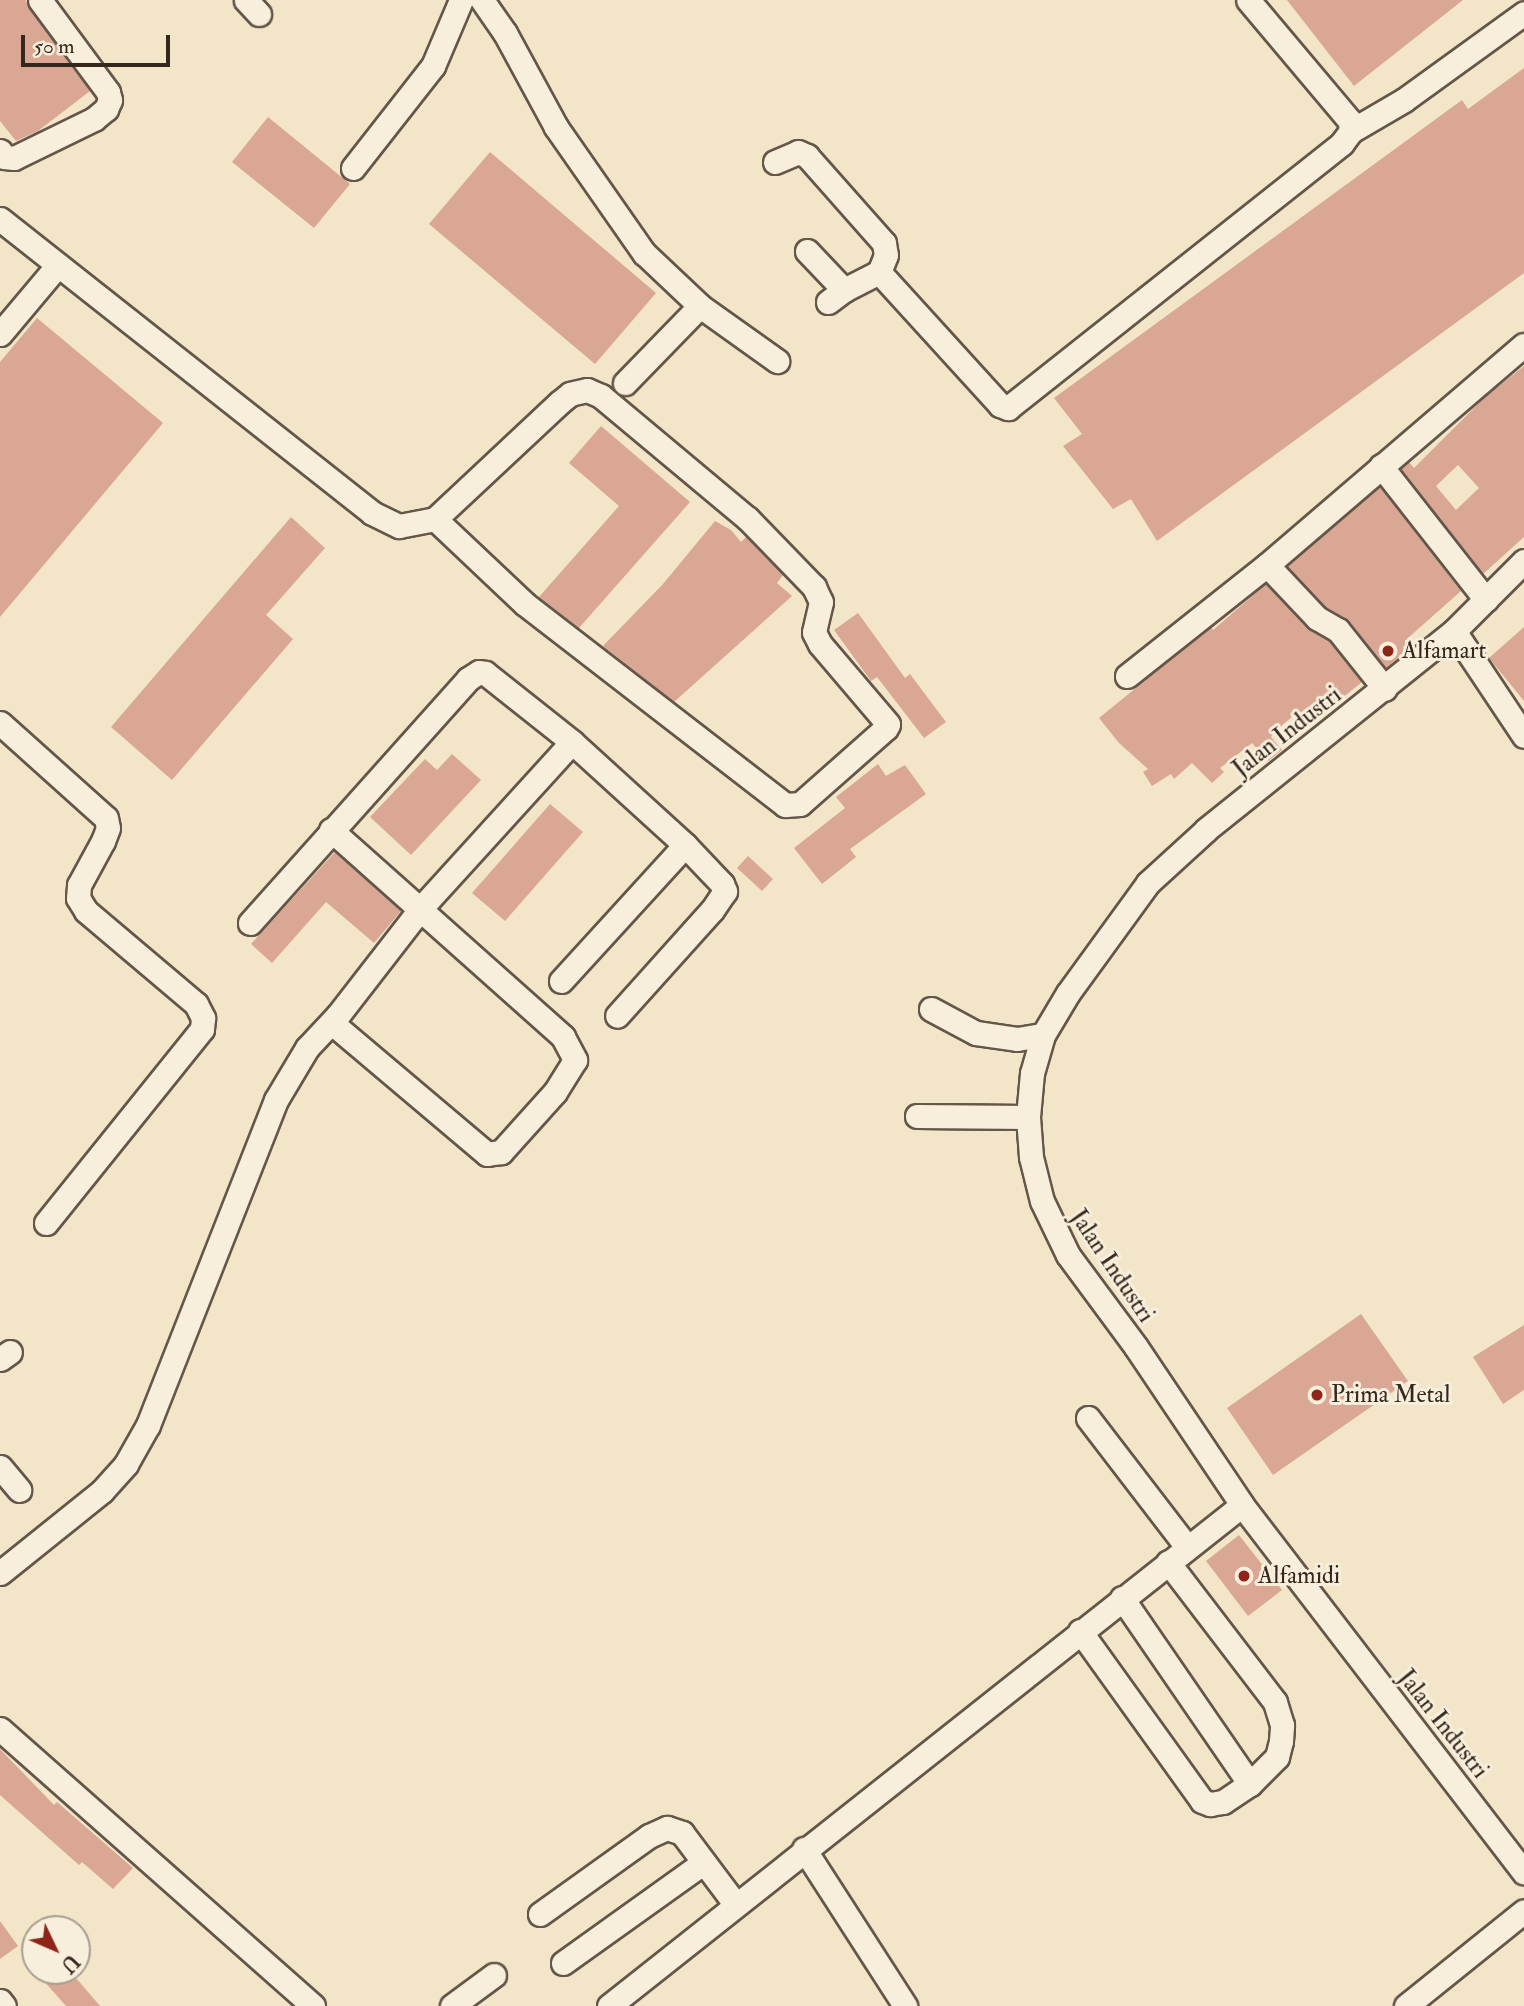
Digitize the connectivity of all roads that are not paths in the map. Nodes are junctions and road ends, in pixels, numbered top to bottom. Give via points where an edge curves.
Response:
1 (40, 0) edge
2 (461, 0) edge
3 (482, 0) edge
4 (1248, 0) edge
5 (1524, 13) edge
6 (1351, 131) junction
7 (0, 151) edge
8 (775, 163) dead end
9 (353, 168) dead end
10 (0, 219) edge
11 (807, 250) dead end
12 (58, 265) junction
13 (878, 272) junction
14 (700, 306) junction
15 (0, 334) edge
16 (1524, 345) edge
17 (777, 361) dead end
18 (625, 383) dead end
19 (1381, 466) junction
20 (435, 519) junction
21 (1524, 561) edge
22 (1267, 565) junction
23 (1486, 600) junction
24 (1454, 631) junction
25 (1127, 676) dead end
26 (1385, 689) junction
27 (0, 723) edge
28 (1524, 736) edge
29 (572, 741) junction
30 (331, 831) junction
31 (685, 845) junction
32 (421, 908) junction
33 (250, 923) dead end
34 (561, 981) dead end
35 (931, 1010) dead end
36 (617, 1016) dead end
37 (332, 1023) junction
38 (1043, 1035) junction
39 (917, 1116) dead end
40 (1027, 1117) junction
41 (46, 1223) dead end
42 (1088, 1418) dead end
43 (0, 1466) edge
44 (19, 1490) dead end
45 (1242, 1505) junction
46 (1187, 1547) junction
47 (1168, 1562) junction
48 (0, 1573) edge
49 (1122, 1598) junction
50 (1080, 1631) junction
51 (0, 1729) edge
52 (1250, 1784) junction
53 (804, 1849) junction
54 (704, 1862) junction
55 (1524, 1872) edge
56 (736, 1905) junction
57 (1524, 1911) edge
58 (540, 1914) dead end
59 (563, 1963) dead end
60 (494, 1975) dead end
61 (0, 2001) edge
62 (4, 2006) edge
63 (313, 2006) edge
64 (452, 2006) edge
65 (609, 2006) edge
66 (905, 2006) edge
67 (1406, 2006) edge

1 - 7 street via 110,100 94,119 14,158
2 - 9 street via 433,66
3 - 14 street via 556,127 618,218 644,253
4 - 6 street via 1350,121
5 - 6 street via 1404,100
6 - 13 street via 1342,143 1007,408
8 - 13 street via 798,152 807,156 884,243 886,255
10 - 12 street
11 - 13 street via 836,296
12 - 15 street
12 - 20 street via 372,513 399,526
14 - 17 street
14 - 18 street
16 - 19 street
19 - 22 street
19 - 23 street
20 - 20 street via 524,604 785,805 800,804 888,724 820,644 814,632 821,602 814,587 748,519 601,396 587,390 559,401
21 - 23 street, Jalan Industri
22 - 25 street
22 - 26 street via 1317,618 1338,630
23 - 24 street, Jalan Industri
24 - 26 street, Jalan Industri
24 - 28 street
26 - 38 street, Jalan Industri via 1206,830 1148,883
27 - 41 street via 106,818 103,841 79,885 78,898 86,911 196,1004 203,1018 202,1029
29 - 30 street via 499,682 479,672
29 - 31 street
29 - 32 street
30 - 32 street
30 - 33 street
31 - 34 street
31 - 36 street via 725,891
32 - 37 street
32 - 37 street via 563,1037 575,1060 555,1093 501,1152 487,1154
35 - 38 street via 976,1032 1017,1039
37 - 48 street via 307,1048 276,1100 148,1425 126,1464 103,1491
38 - 40 street, Jalan Industri via 1032,1073
39 - 40 street
40 - 45 street, Jalan Industri via 1042,1201 1059,1239
42 - 46 street
43 - 44 street
45 - 46 street
45 - 55 street, Jalan Industri
46 - 47 street
47 - 49 street
47 - 52 street via 1275,1702 1282,1741 1277,1757
49 - 50 street
49 - 52 street
50 - 52 street via 1202,1801 1223,1802
50 - 53 street
51 - 63 street
53 - 56 street
53 - 66 street
54 - 56 street
54 - 58 street via 682,1833 667,1828
54 - 59 street
56 - 65 street
57 - 67 street
60 - 64 street
61 - 62 street

